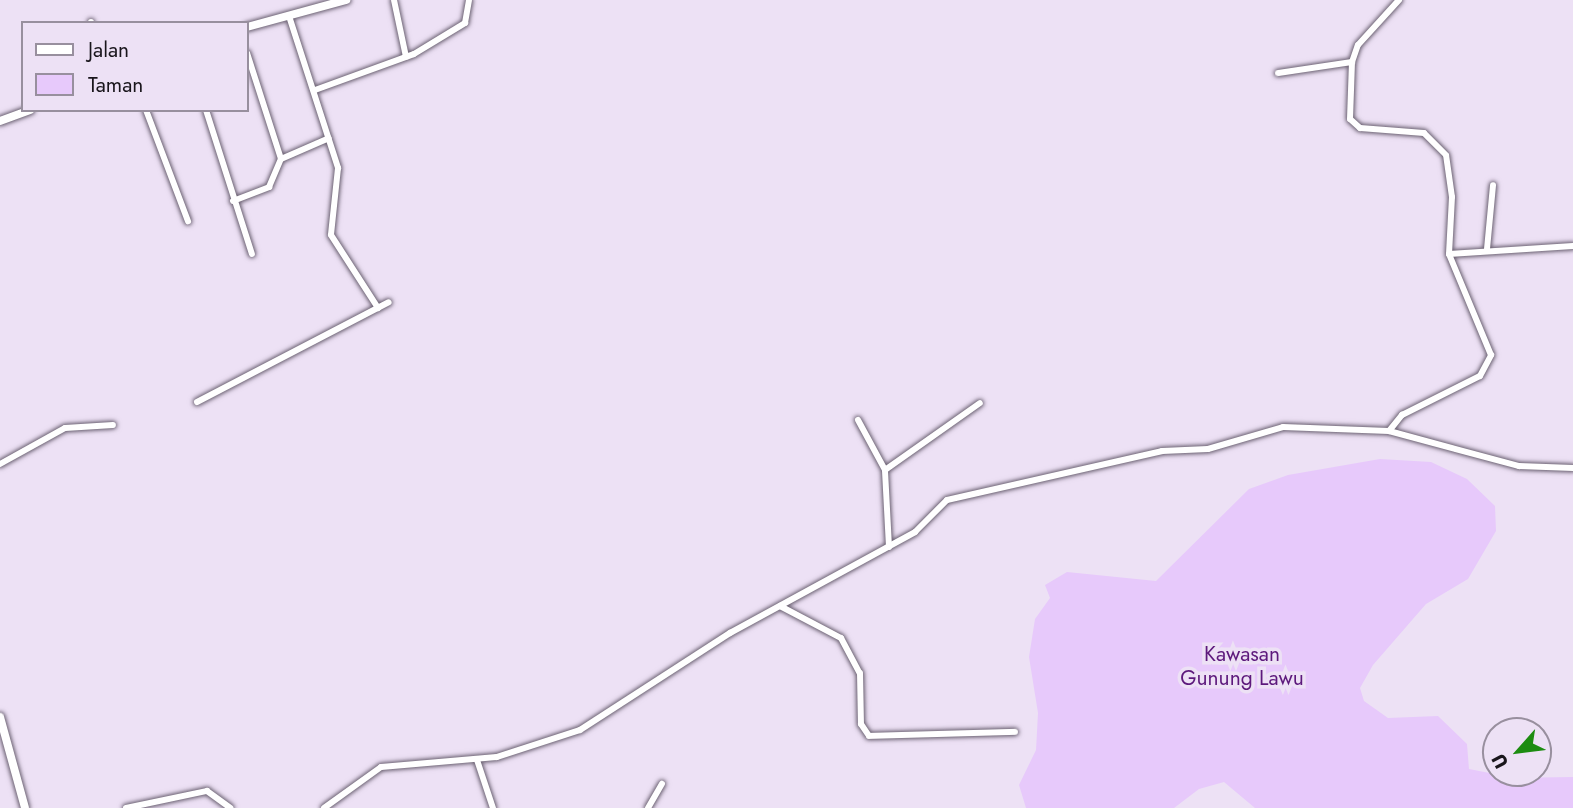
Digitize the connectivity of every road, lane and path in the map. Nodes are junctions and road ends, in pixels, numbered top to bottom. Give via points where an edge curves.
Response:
1 (346, 0) edge
2 (394, 0) edge
3 (469, 0) edge
4 (1399, 0) edge
5 (289, 16) junction
6 (248, 27) edge
7 (248, 56) edge
8 (406, 57) junction
9 (1352, 62) junction
10 (1278, 73) dead end
11 (315, 90) junction
12 (25, 112) edge
13 (147, 112) edge
14 (207, 112) edge
15 (0, 121) edge
16 (329, 138) junction
17 (281, 159) junction
18 (1493, 186) dead end
19 (233, 201) junction
20 (188, 221) dead end
21 (1573, 246) edge
22 (1487, 249) junction
23 (252, 254) dead end
24 (1449, 254) junction
25 (389, 302) dead end
26 (378, 308) junction
27 (197, 402) dead end
28 (980, 402) dead end
29 (858, 420) dead end
30 (113, 425) dead end
31 (1389, 431) junction
32 (0, 464) edge
33 (1573, 468) edge
34 (885, 470) junction
35 (889, 547) junction
36 (780, 606) junction
37 (0, 717) edge
38 (1015, 732) dead end
39 (477, 760) junction
40 (662, 784) dead end
41 (25, 808) edge
42 (126, 808) edge
43 (230, 808) edge
44 (324, 808) edge
45 (493, 808) edge
46 (648, 808) edge

1 - 5 street
2 - 8 street
3 - 8 street via 465,23
4 - 9 street via 1366,32
5 - 6 street
5 - 11 street
7 - 17 street
8 - 11 street
9 - 10 street
9 - 24 street via 1352,124 1424,133 1446,155 1452,197
11 - 16 street
12 - 15 street
13 - 20 street
14 - 19 street
16 - 17 street
16 - 26 street via 338,179 329,209 331,235
17 - 19 street via 269,187
18 - 22 street
19 - 23 street
21 - 22 street
22 - 24 street
24 - 31 street via 1490,347 1490,363 1480,376 1402,415
25 - 26 street
26 - 27 street
28 - 34 street
29 - 34 street
30 - 32 street via 65,428
31 - 33 street via 1519,466
31 - 35 street via 1264,429 1208,449 1162,451 947,500
34 - 35 street
35 - 36 street
36 - 38 street via 841,638 860,673 861,724 869,736
36 - 39 street via 580,730
37 - 41 street
39 - 44 street via 381,767
39 - 45 street
40 - 46 street
42 - 43 street via 207,791

